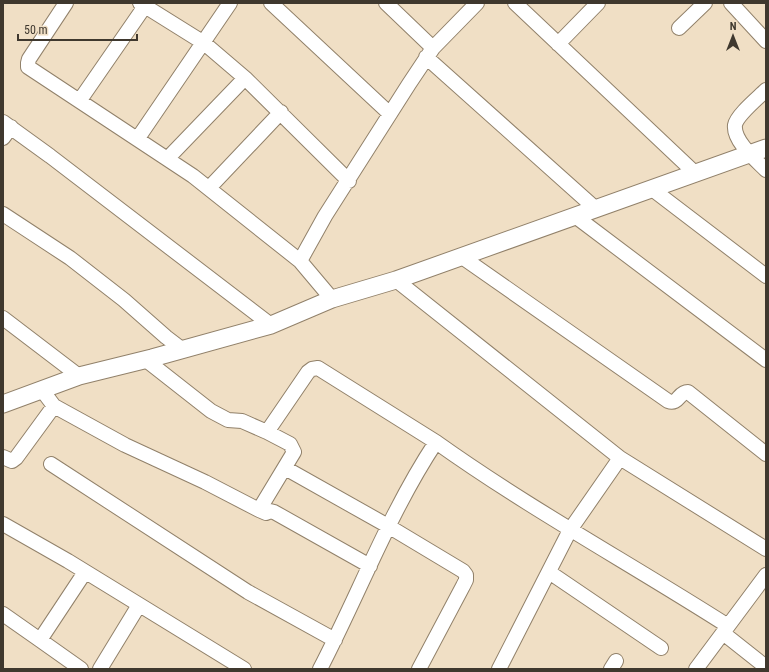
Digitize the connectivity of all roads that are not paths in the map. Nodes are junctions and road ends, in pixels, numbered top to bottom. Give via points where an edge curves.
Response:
1 (66, 3) edge
2 (230, 3) edge
3 (271, 3) edge
4 (386, 3) edge
5 (477, 3) edge
6 (515, 3) edge
7 (598, 3) edge
8 (705, 3) edge
9 (732, 3) edge
10 (142, 4) edge
11 (679, 28) dead end
12 (766, 41) edge
13 (204, 43) junction
14 (558, 44) junction
15 (430, 53) junction
16 (245, 78) junction
17 (766, 90) edge
18 (80, 100) junction
19 (281, 112) junction
20 (390, 114) junction
21 (6, 129) edge
22 (138, 138) junction
23 (766, 148) edge
24 (750, 154) junction
25 (168, 158) junction
26 (766, 170) edge
27 (695, 173) junction
28 (348, 181) junction
29 (209, 188) junction
30 (652, 189) junction
31 (596, 209) junction
32 (3, 214) edge
33 (575, 216) junction
34 (462, 257) junction
35 (300, 261) junction
36 (766, 276) edge
37 (396, 280) junction
38 (332, 299) junction
39 (3, 318) edge
40 (271, 325) junction
41 (183, 350) junction
42 (146, 360) junction
43 (766, 360) edge
44 (79, 376) junction
45 (42, 390) junction
46 (3, 404) edge
47 (54, 406) junction
48 (267, 432) junction
49 (436, 442) junction
50 (766, 454) edge
51 (3, 457) edge
52 (620, 458) junction
53 (51, 464) dead end
54 (285, 468) junction
55 (259, 510) junction
56 (3, 524) edge
57 (388, 526) junction
58 (570, 530) junction
59 (766, 549) edge
60 (370, 566) junction
61 (85, 572) junction
62 (549, 572) junction
63 (765, 580) edge
64 (139, 605) junction
65 (3, 614) edge
66 (726, 630) junction
67 (40, 640) junction
68 (335, 640) junction
69 (661, 648) dead end
70 (766, 667) edge
71 (81, 669) edge
72 (100, 669) edge
73 (244, 669) edge
74 (320, 669) edge
75 (419, 669) edge
76 (499, 669) edge
77 (696, 669) edge

1 - 18 street via 28,63 28,67
2 - 13 street
3 - 20 street
4 - 15 street
5 - 15 street
6 - 14 street
7 - 14 street
8 - 11 street
9 - 12 street
10 - 13 street
10 - 18 street
13 - 16 street
13 - 22 street
14 - 27 street
15 - 20 street
15 - 31 street
16 - 19 street
16 - 25 street
17 - 24 street via 735,124 739,140
18 - 22 street
19 - 28 street
19 - 29 street
20 - 28 street
21 - 40 street
22 - 25 street
23 - 24 street
24 - 26 street
24 - 27 street
25 - 29 street
27 - 30 street
28 - 35 street
29 - 35 street
30 - 31 street
30 - 36 street
31 - 33 street
32 - 41 street via 70,258
33 - 34 street
33 - 43 street
34 - 37 street
34 - 50 street via 668,401 675,402 682,393 688,392
35 - 38 street
37 - 38 street
37 - 52 street
38 - 40 street
39 - 44 street
40 - 41 street
41 - 42 street
42 - 44 street
42 - 48 street via 211,411 228,420 242,422
44 - 45 street
45 - 46 street
45 - 47 street
47 - 51 street via 16,458 12,461
47 - 55 street via 125,445
48 - 49 street via 308,372 312,368 318,368
48 - 54 street via 293,448 294,452
49 - 57 street
49 - 58 street
52 - 58 street
52 - 59 street
53 - 68 street via 248,592
54 - 55 street
54 - 57 street
55 - 60 street via 266,513 274,512
56 - 61 street
57 - 60 street
57 - 75 street via 466,575 466,580
58 - 62 street
58 - 66 street via 664,585
60 - 68 street
61 - 64 street
61 - 67 street
62 - 69 street
62 - 76 street
63 - 66 street
64 - 72 street
64 - 73 street
65 - 67 street
66 - 70 street
66 - 77 street
67 - 71 street
68 - 74 street

